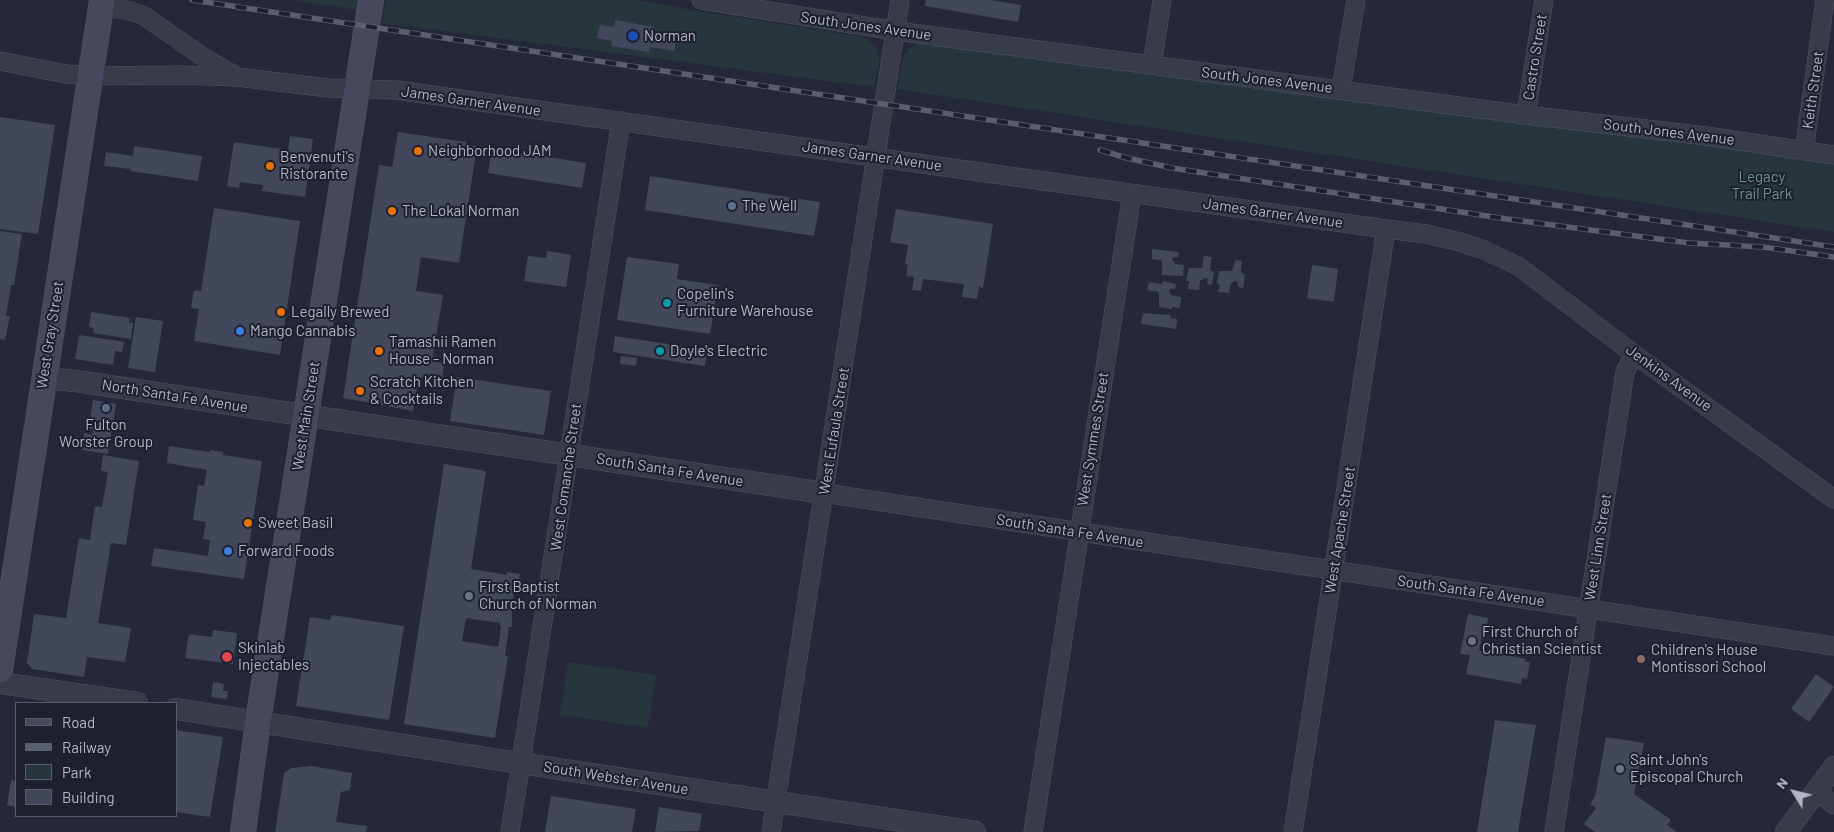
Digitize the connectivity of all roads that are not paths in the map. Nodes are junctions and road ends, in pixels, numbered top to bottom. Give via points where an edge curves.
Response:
1 (371, 0) edge
2 (701, 0) edge
3 (900, 0) edge
4 (1162, 0) edge
5 (1356, 0) edge
6 (1544, 0) edge
7 (1825, 0) edge
8 (101, 3) edge
9 (896, 31) junction
10 (0, 61) edge
11 (1152, 66) junction
12 (89, 76) junction
13 (237, 77) junction
14 (356, 89) junction
15 (1341, 89) junction
16 (1526, 115) junction
17 (621, 121) junction
18 (1804, 150) junction
19 (1834, 155) edge
20 (876, 157) junction
21 (1132, 194) junction
22 (1386, 228) junction
23 (1503, 258) joint
24 (1634, 354) junction
25 (44, 378) junction
26 (306, 415) junction
27 (569, 455) junction
28 (824, 493) junction
29 (1834, 499) edge
30 (1078, 533) junction
31 (1334, 570) junction
32 (1589, 608) junction
33 (1834, 646) edge
34 (0, 670) edge
35 (0, 683) edge
36 (130, 702) edge
37 (178, 709) edge
38 (258, 721) junction
39 (522, 764) junction
40 (1834, 766) edge
41 (1816, 791) junction
42 (776, 802) junction
43 (1834, 805) edge
44 (242, 832) edge
45 (510, 832) edge
46 (771, 832) edge
47 (975, 832) edge
48 (1033, 832) edge
49 (1293, 832) edge
50 (1554, 832) edge
51 (1786, 832) edge

1 - 14 main road, West Main Street
2 - 9 street, South Jones Avenue
3 - 9 street, West Eufaula Street
4 - 11 street
5 - 15 street
6 - 16 street, Castro Street
7 - 18 street, Keith Street
8 - 12 main road, West Gray Street
8 - 13 street, James Garner Avenue via 144,16
9 - 11 street, South Jones Avenue
9 - 20 street, West Eufaula Street
10 - 12 street, James Garner Avenue via 61,74
11 - 15 street, South Jones Avenue
12 - 13 street, James Garner Avenue
12 - 25 main road, West Gray Street
13 - 14 street, James Garner Avenue
14 - 17 street, James Garner Avenue via 396,90
14 - 26 main road, West Main Street
15 - 16 street, South Jones Avenue
16 - 18 street, South Jones Avenue
17 - 20 street, James Garner Avenue
17 - 27 street, West Comanche Street
18 - 19 street, South Jones Avenue
20 - 21 street, James Garner Avenue
20 - 28 street, West Eufaula Street
21 - 22 street, James Garner Avenue
21 - 30 street, West Symmes Street
22 - 23 street, James Garner Avenue via 1460,242
22 - 31 street, West Apache Street
23 - 24 street, Jenkins Avenue
24 - 29 street, Jenkins Avenue
24 - 32 street, West Linn Street via 1625,372
25 - 26 street, North Santa Fe Avenue
25 - 34 main road, West Gray Street
26 - 27 street, South Santa Fe Avenue
26 - 38 main road, West Main Street
27 - 28 street, South Santa Fe Avenue
27 - 39 street, West Comanche Street
28 - 30 street, South Santa Fe Avenue
28 - 42 street, West Eufaula Street
30 - 31 street, South Santa Fe Avenue
30 - 48 street, West Symmes Street
31 - 32 street, South Santa Fe Avenue
31 - 49 street, West Apache Street
32 - 33 street, South Santa Fe Avenue
32 - 50 street, West Linn Street
35 - 36 street
37 - 38 street, South Webster Avenue
38 - 39 street, South Webster Avenue
38 - 44 main road, West Main Street
39 - 42 street, South Webster Avenue
39 - 45 street, West Comanche Street
40 - 41 street
41 - 43 street
41 - 51 street
42 - 46 street, West Eufaula Street
42 - 47 street, South Webster Avenue

